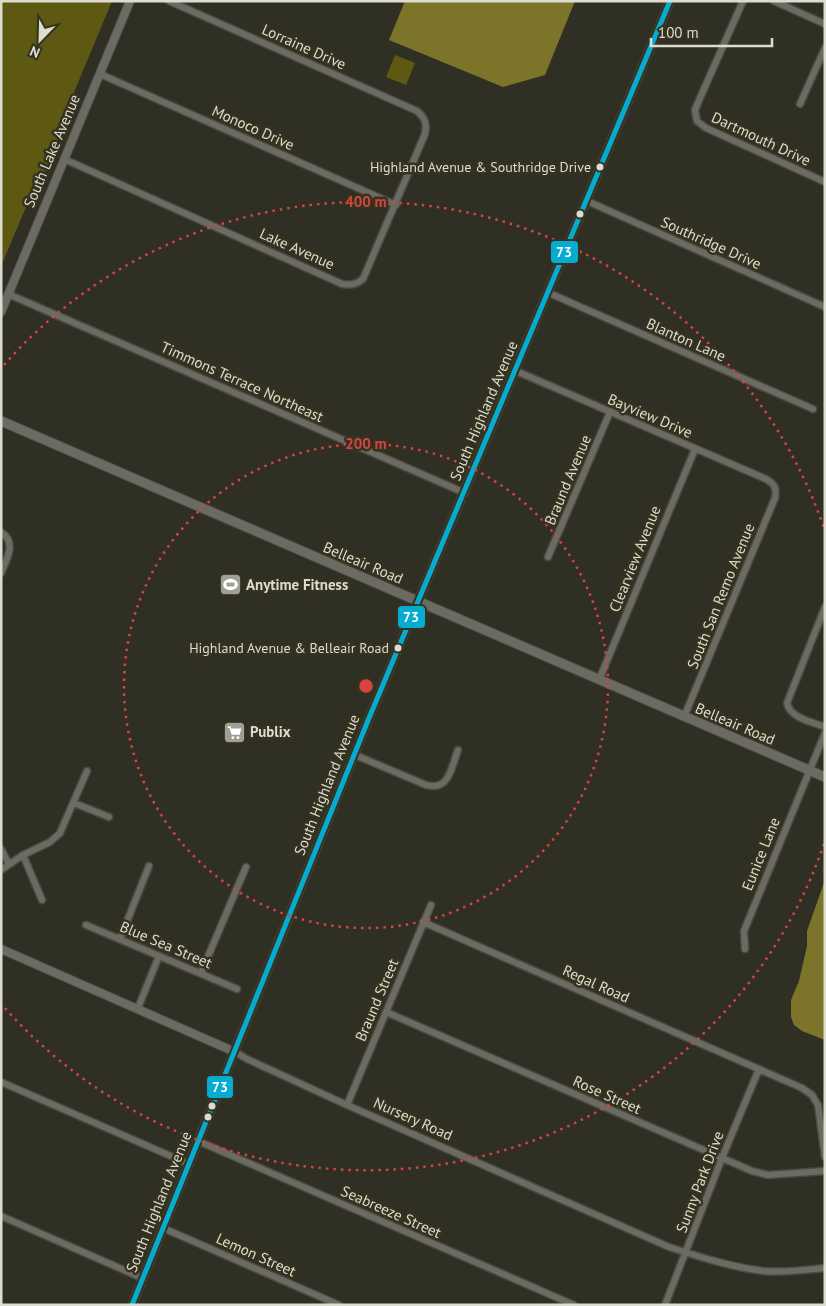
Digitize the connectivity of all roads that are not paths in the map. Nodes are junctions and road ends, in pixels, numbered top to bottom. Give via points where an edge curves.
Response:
1 (130, 1) edge
2 (169, 1) edge
3 (670, 1) edge
4 (744, 1) edge
5 (774, 1) edge
6 (825, 24) edge
7 (825, 48) edge
8 (100, 74) junction
9 (800, 104) dead end
10 (426, 121) joint
11 (64, 159) junction
12 (825, 182) edge
13 (587, 201) junction
14 (396, 205) junction
15 (549, 293) junction
16 (8, 294) junction
17 (825, 307) edge
18 (1, 312) edge
19 (516, 371) junction
20 (813, 409) dead end
21 (610, 412) junction
22 (1, 421) edge
23 (695, 448) junction
24 (774, 484) joint
25 (465, 493) junction
26 (1, 532) edge
27 (548, 557) dead end
28 (1, 573) edge
29 (419, 602) junction
30 (825, 607) edge
31 (599, 680) junction
32 (684, 717) junction
33 (825, 728) edge
34 (825, 733) edge
35 (458, 750) dead end
36 (355, 754) junction
37 (809, 770) junction
38 (87, 771) dead end
39 (825, 777) edge
40 (74, 803) junction
41 (109, 818) dead end
42 (1, 849) edge
43 (23, 855) junction
44 (9, 864) junction
45 (149, 866) dead end
46 (246, 867) dead end
47 (1, 870) edge
48 (42, 900) dead end
49 (430, 905) dead end
50 (423, 922) junction
51 (86, 925) dead end
52 (120, 939) junction
53 (1, 949) edge
54 (744, 949) dead end
55 (159, 956) junction
56 (201, 974) junction
57 (237, 989) dead end
58 (138, 1008) junction
59 (386, 1012) junction
60 (235, 1052) junction
61 (759, 1069) junction
62 (1, 1082) edge
63 (347, 1105) junction
64 (198, 1141) junction
65 (825, 1157) edge
66 (722, 1158) junction
67 (189, 1164) junction
68 (825, 1171) edge
69 (1, 1216) edge
70 (163, 1228) junction
71 (686, 1252) junction
72 (825, 1268) edge
73 (142, 1278) junction
74 (132, 1305) edge
75 (339, 1305) edge
76 (574, 1305) edge
77 (665, 1305) edge

1 - 8 street, South Lake Avenue
2 - 10 street, Lorraine Drive via 417,111
3 - 13 street, South Highland Avenue
4 - 12 street, Dartmouth Drive via 695,110 697,121
5 - 6 street
7 - 9 street
8 - 11 street, South Lake Avenue
8 - 14 street, Monoco Drive
10 - 14 street, Lake Avenue via 425,134
11 - 14 street, Lake Avenue via 342,284 357,284 363,279
11 - 16 street, South Lake Avenue
13 - 15 street, South Highland Avenue
13 - 17 street, Southridge Drive
15 - 19 street, South Highland Avenue
15 - 20 street, Blanton Lane
16 - 18 street, South Lake Avenue
16 - 25 street, Timmons Terrace Northeast
19 - 21 street, Bayview Drive
19 - 25 street, South Highland Avenue
21 - 23 street, Bayview Drive
21 - 27 street, Braund Avenue
22 - 29 main road, Belleair Road
23 - 24 street, Bayview Drive
23 - 31 street, Clearview Avenue
24 - 32 street, South San Remo Avenue via 775,498
25 - 29 street, South Highland Avenue
26 - 28 street via 9,540 10,547
29 - 31 main road, Belleair Road
29 - 36 street, South Highland Avenue
30 - 33 street via 787,703 793,714
31 - 32 main road, Belleair Road
32 - 37 main road, Belleair Road
34 - 37 street, Eunice Lane
35 - 36 street via 445,781 434,786
36 - 60 street, South Highland Avenue
37 - 39 main road, Belleair Road
37 - 54 street, Eunice Lane via 744,931
38 - 40 street
40 - 41 street
40 - 43 street via 60,834
42 - 44 street
43 - 44 street
43 - 48 street
44 - 47 street
45 - 52 street
46 - 56 street
49 - 50 street, Braund Street
50 - 59 street, Braund Street
50 - 61 street, Regal Road
51 - 52 street, Blue Sea Street
52 - 55 street, Blue Sea Street
53 - 58 street, Nursery Road
55 - 56 street, Blue Sea Street
55 - 58 street
56 - 57 street, Blue Sea Street
58 - 60 street, Nursery Road
59 - 63 street, Braund Street
59 - 66 street, Rose Street
60 - 63 street, Nursery Road
60 - 64 street, South Highland Avenue
61 - 65 street, Regal Road via 812,1095 818,1105
61 - 66 street, Sunny Park Drive
62 - 67 street
63 - 71 street, Nursery Road
64 - 67 street, South Highland Avenue
64 - 76 street, Seabreeze Street
66 - 68 street, Rose Street via 768,1175
66 - 71 street, Sunny Park Drive
67 - 70 street, South Highland Avenue
69 - 73 street
70 - 73 street, South Highland Avenue
70 - 75 street, Lemon Street
71 - 72 street, Nursery Road via 724,1264 764,1271
71 - 77 street, Sunny Park Drive
73 - 74 street, South Highland Avenue

